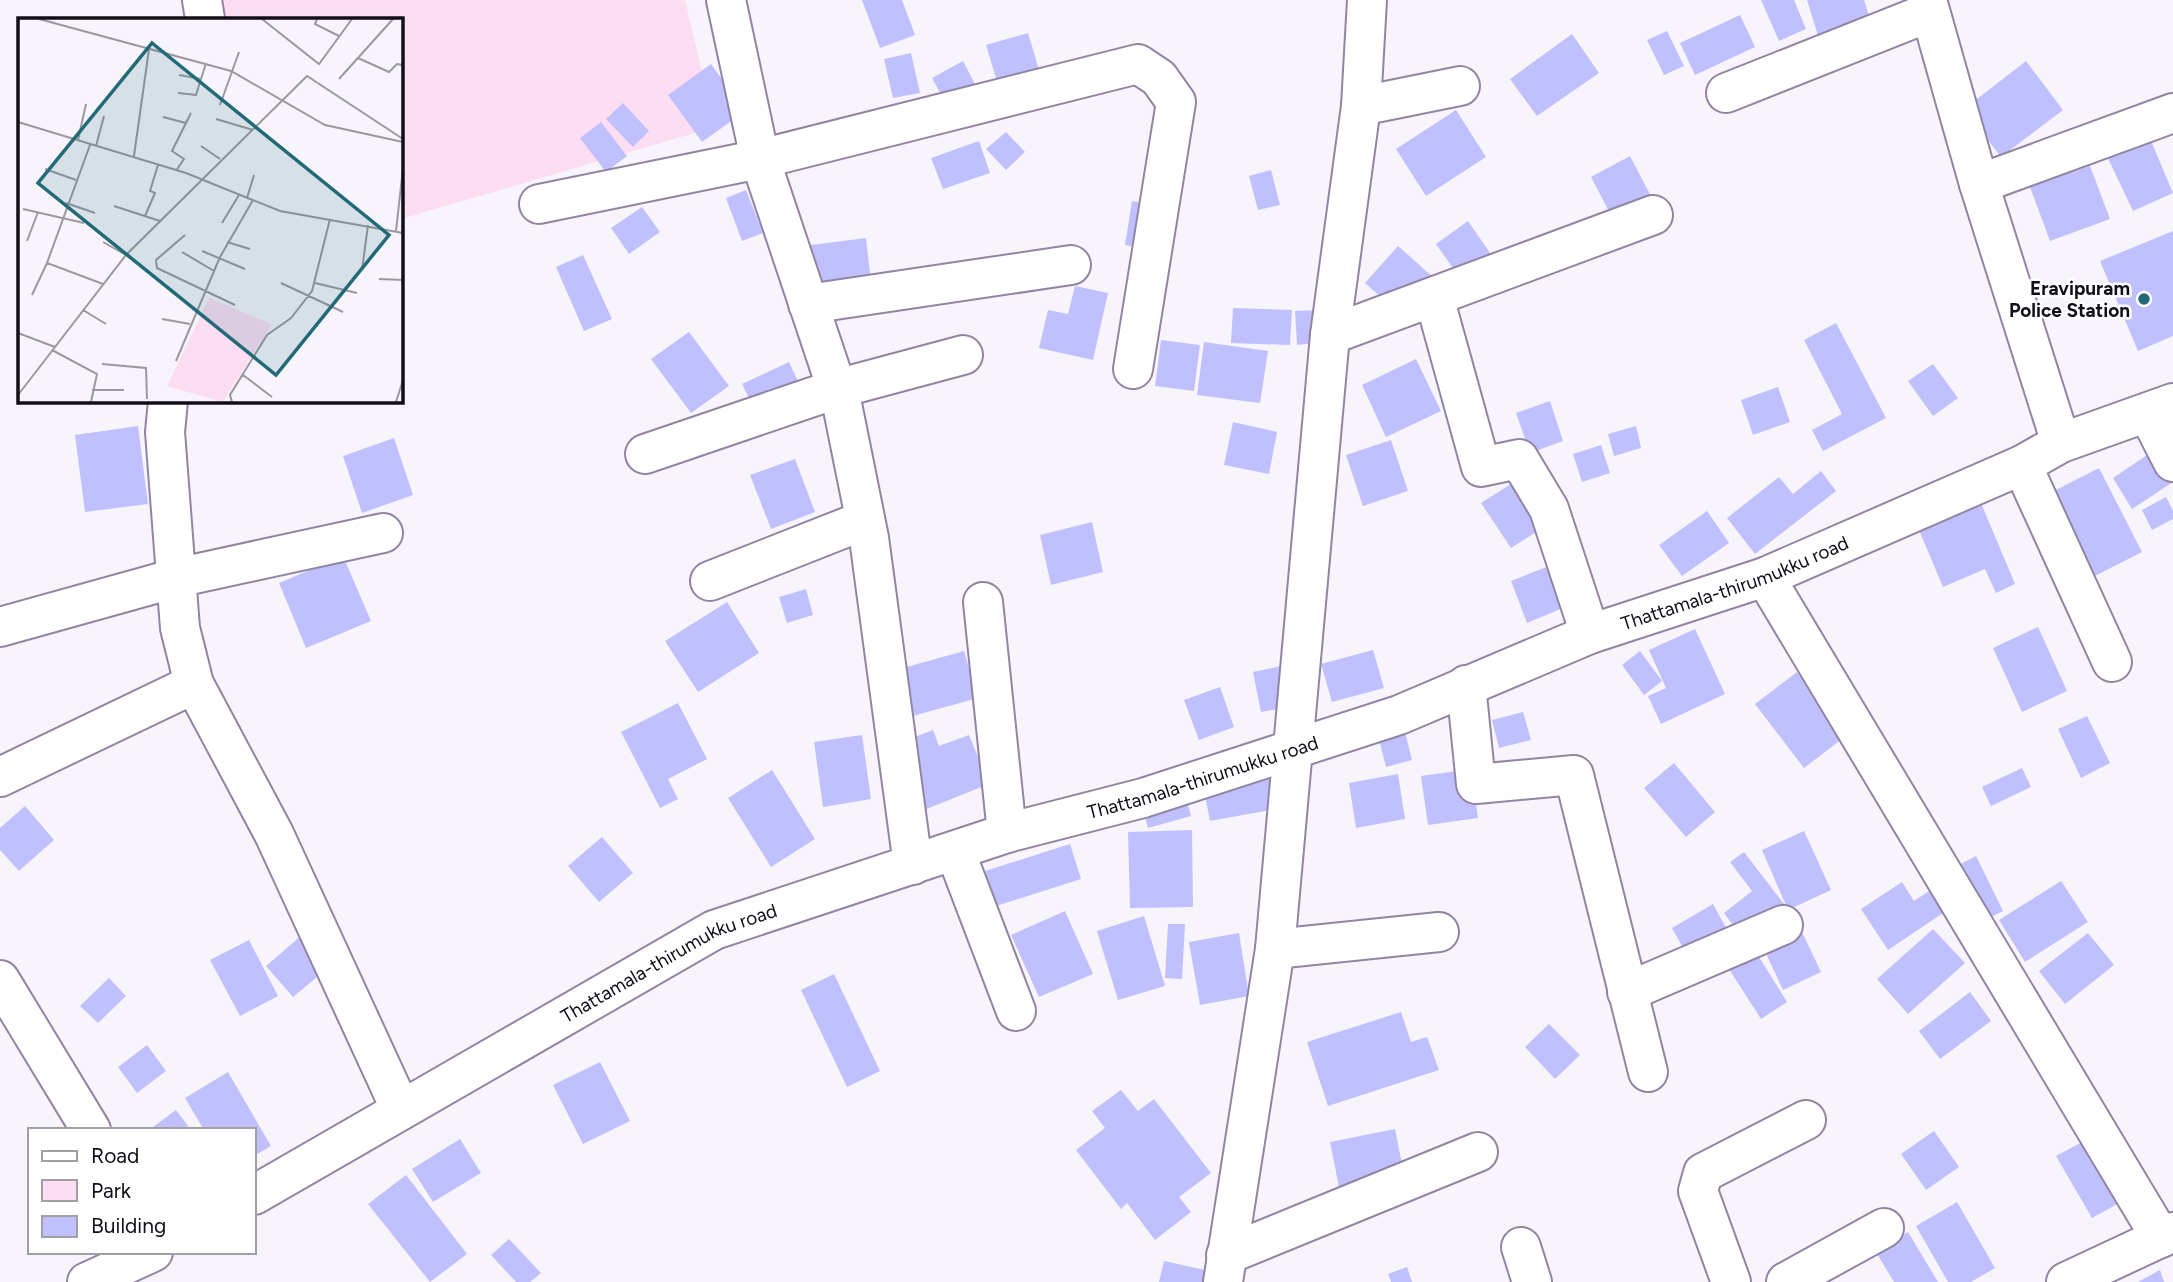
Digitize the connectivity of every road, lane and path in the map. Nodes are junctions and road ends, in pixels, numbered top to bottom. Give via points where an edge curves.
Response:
1 (202, 0) edge
2 (726, 0) edge
3 (1367, 0) edge
4 (1929, 6) edge
5 (205, 18) edge
6 (1460, 86) dead end
7 (1726, 93) dead end
8 (1361, 106) junction
9 (2173, 113) edge
10 (760, 159) junction
11 (1979, 184) junction
12 (539, 204) dead end
13 (1653, 215) dead end
14 (1071, 265) dead end
15 (1434, 297) junction
16 (808, 304) junction
17 (1330, 335) junction
18 (963, 355) dead end
19 (1133, 369) dead end
20 (836, 389) junction
21 (168, 402) edge
22 (2160, 408) edge
23 (2061, 443) junction
24 (645, 454) dead end
25 (2173, 462) edge
26 (2022, 465) junction
27 (865, 520) junction
28 (383, 533) dead end
29 (176, 578) junction
30 (1765, 578) junction
31 (710, 581) dead end
32 (983, 602) dead end
33 (0, 627) edge
34 (1590, 634) junction
35 (2112, 662) dead end
36 (194, 684) junction
37 (1466, 685) junction
38 (1294, 751) junction
39 (0, 777) edge
40 (1007, 833) junction
41 (955, 851) junction
42 (913, 866) junction
43 (1783, 925) dead end
44 (1438, 932) dead end
45 (1275, 949) junction
46 (0, 980) edge
47 (1626, 992) junction
48 (1016, 1011) dead end
49 (1648, 1072) dead end
50 (401, 1110) junction
51 (1806, 1121) dead end
52 (90, 1128) edge
53 (1478, 1152) dead end
54 (256, 1194) edge
55 (1884, 1228) dead end
56 (2167, 1235) edge
57 (149, 1254) edge
58 (1225, 1269) edge
59 (2082, 1279) edge
60 (87, 1282) edge
61 (1731, 1282) edge
62 (1786, 1282) edge

1 - 5 street
2 - 10 street
3 - 8 street
4 - 7 street
4 - 11 street
6 - 8 street
8 - 17 street
9 - 11 street
10 - 12 street
10 - 16 street
10 - 19 street via 1138,64 1159,78 1176,102
11 - 23 street
13 - 15 street
14 - 16 street
15 - 17 street
15 - 34 street via 1481,467 1519,459 1549,509
16 - 20 street
17 - 38 street
18 - 20 street
20 - 24 street
20 - 27 street
21 - 29 street via 165,432
22 - 23 street, Thattamala-thirumukku road
22 - 25 street
23 - 26 street, Thattamala-thirumukku road
26 - 30 street, Thattamala-thirumukku road
26 - 35 street
27 - 31 street
27 - 42 street
28 - 29 street
29 - 33 street
29 - 36 street via 180,628
30 - 34 street, Thattamala-thirumukku road
30 - 56 street
32 - 40 street
34 - 37 street, Thattamala-thirumukku road
36 - 39 street
36 - 50 street via 274,834
37 - 38 street, Thattamala-thirumukku road via 1399,715
37 - 47 street via 1476,784 1574,775
38 - 40 street, Thattamala-thirumukku road via 1143,798
38 - 45 street
40 - 41 street, Thattamala-thirumukku road
41 - 42 street, Thattamala-thirumukku road
41 - 48 street
42 - 50 street, Thattamala-thirumukku road via 714,930
43 - 47 street
44 - 45 street
45 - 58 street
46 - 52 street
47 - 49 street
50 - 54 street, Thattamala-thirumukku road
51 - 61 street via 1703,1173 1699,1191
53 - 58 street
55 - 62 street
56 - 59 street
57 - 60 street

